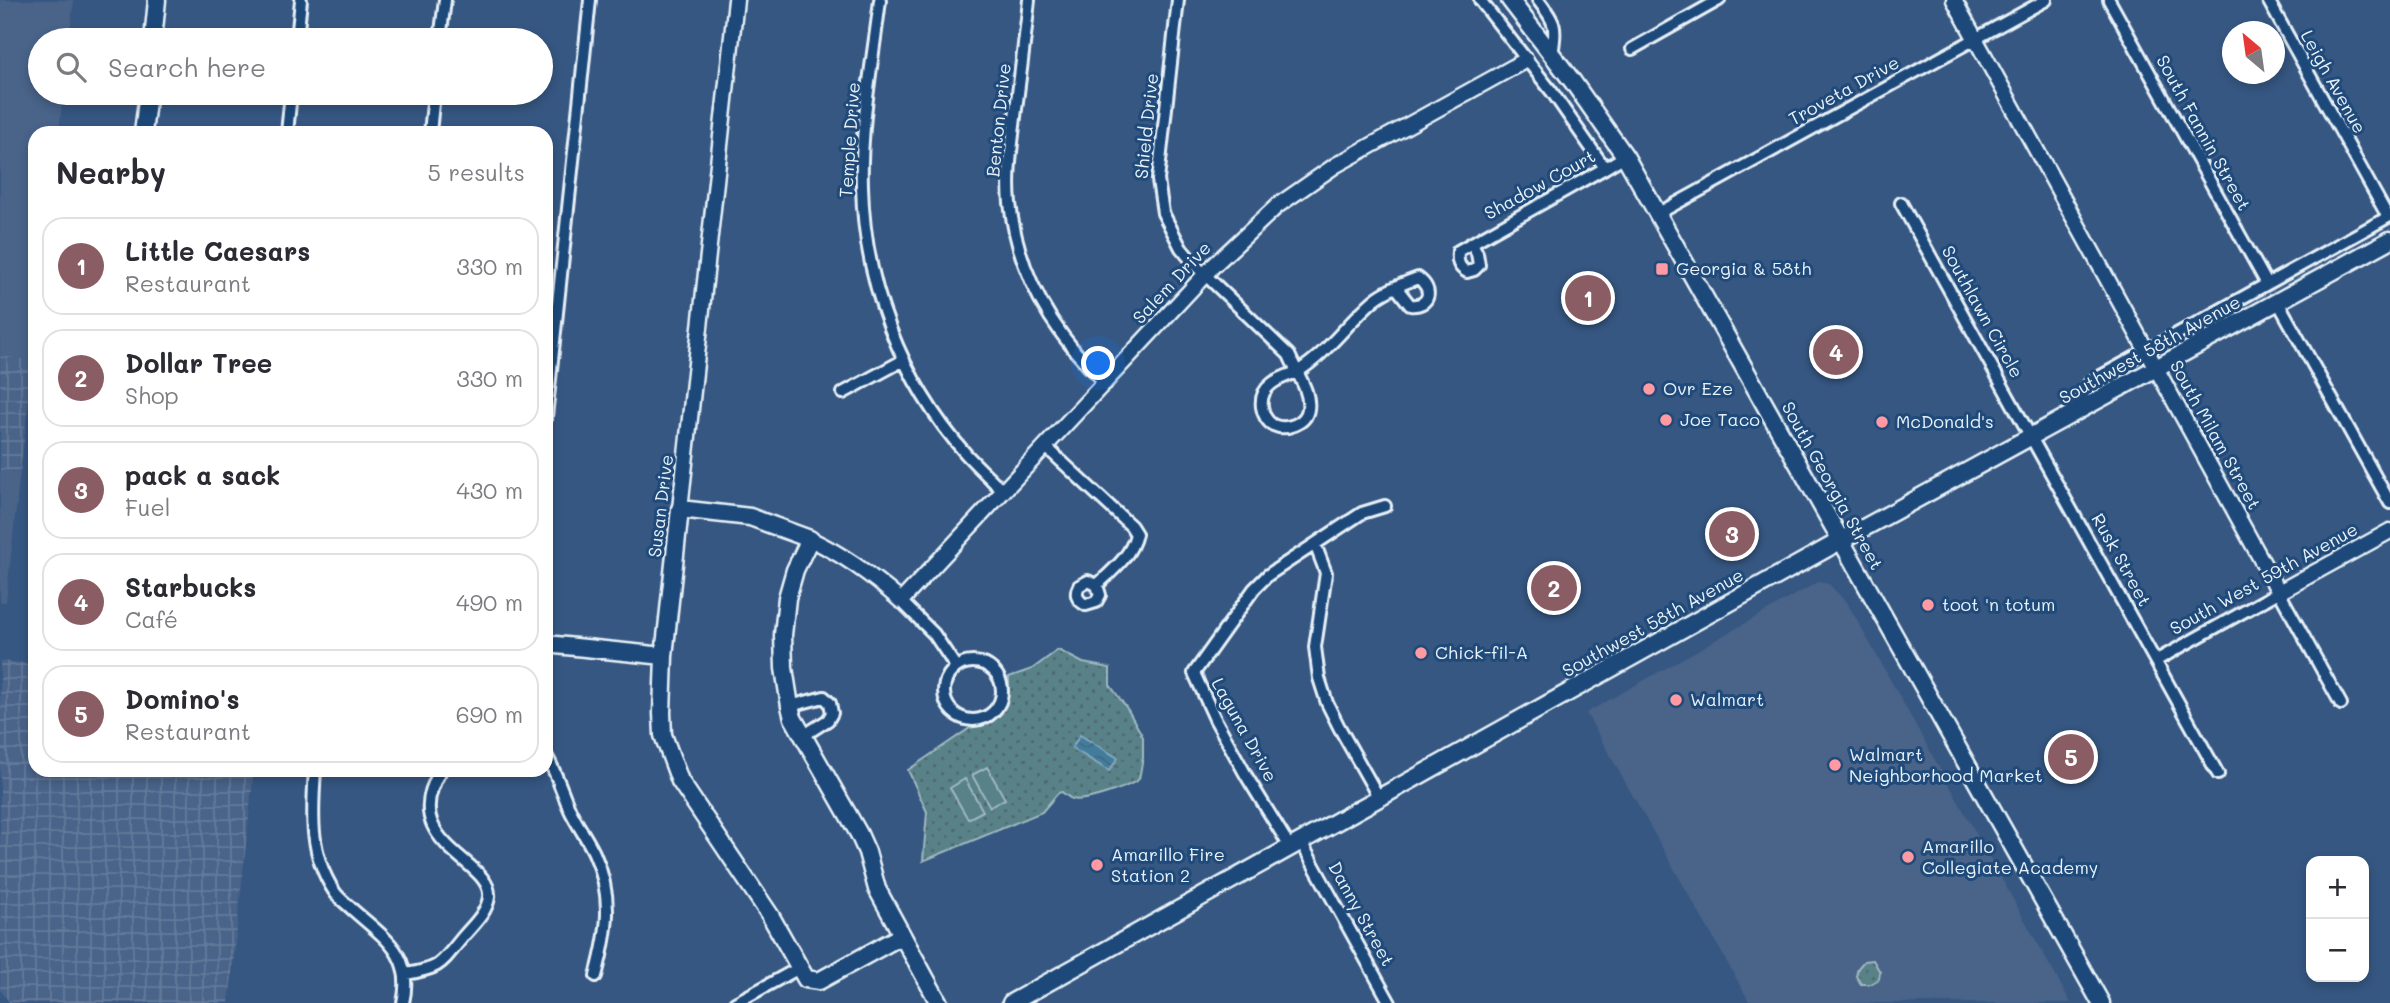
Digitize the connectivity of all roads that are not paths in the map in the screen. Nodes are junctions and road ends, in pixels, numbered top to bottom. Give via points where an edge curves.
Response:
1 (157, 0) edge
2 (301, 0) edge
3 (445, 0) edge
4 (590, 0) edge
5 (736, 0) edge
6 (880, 0) edge
7 (1029, 0) edge
8 (1178, 0) edge
9 (1480, 0) edge
10 (1510, 0) edge
11 (1538, 0) edge
12 (1719, 0) edge
13 (1954, 0) edge
14 (2046, 0) edge
15 (2109, 0) edge
16 (2268, 0) edge
17 (154, 28) edge
18 (298, 28) edge
19 (442, 28) edge
20 (1975, 38) junction
21 (1632, 49) dead end
22 (1552, 56) junction
23 (1526, 60) junction
24 (146, 105) edge
25 (290, 105) edge
26 (434, 105) edge
27 (144, 126) edge
28 (288, 126) edge
29 (431, 126) edge
30 (1625, 156) junction
31 (1605, 168) junction
32 (1901, 203) dead end
33 (1659, 213) junction
34 (2389, 216) edge
35 (2390, 240) edge
36 (1472, 243) dead end
37 (1206, 275) junction
38 (2267, 284) junction
39 (1396, 288) dead end
40 (2278, 302) junction
41 (553, 350) edge
42 (2147, 351) junction
43 (904, 360) junction
44 (2157, 369) junction
45 (1297, 372) junction
46 (1106, 384) junction
47 (843, 393) dead end
48 (2072, 415) junction
49 (2032, 438) junction
50 (1046, 447) junction
51 (1004, 492) junction
52 (2390, 503) edge
53 (1385, 506) dead end
54 (680, 509) junction
55 (2390, 531) edge
56 (810, 539) junction
57 (1840, 541) junction
58 (1315, 544) junction
59 (1097, 585) dead end
60 (2279, 593) junction
61 (901, 601) junction
62 (553, 645) edge
63 (664, 656) junction
64 (2157, 660) junction
65 (956, 667) junction
66 (2340, 704) dead end
67 (790, 706) junction
68 (803, 736) junction
69 (553, 766) edge
70 (2218, 774) dead end
71 (314, 777) edge
72 (437, 777) edge
73 (1380, 798) junction
74 (1296, 844) junction
75 (901, 936) junction
76 (803, 973) junction
77 (406, 974) junction
78 (596, 976) dead end
79 (402, 1003) edge
80 (735, 1003) edge
81 (940, 1003) edge
82 (1011, 1003) edge
83 (1390, 1003) edge
84 (2101, 1003) edge

1 - 17 main road
2 - 18 street
3 - 19 street
4 - 41 street
5 - 54 street, Susan Drive
6 - 43 street, Temple Drive via 863,149 863,217 880,299
7 - 46 street, Benton Drive via 1010,167 1015,233 1051,321
8 - 37 street, Shield Drive via 1159,196 1181,248
9 - 23 street
10 - 22 main road, South Georgia Street
11 - 22 street via 1556,28
12 - 21 street
13 - 20 street, South Milam Street
14 - 20 street, Troveta Drive
15 - 38 street, South Fannin Street
16 - 34 street, Leigh Avenue
20 - 33 street, Troveta Drive
20 - 42 street, South Milam Street
22 - 30 main road, South Georgia Street
23 - 31 street
23 - 37 street, Salem Drive via 1304,185 1259,220
24 - 27 main road
25 - 28 street
26 - 29 street
30 - 31 street, Shadow Court
30 - 33 main road, South Georgia Street
31 - 36 street, Shadow Court
32 - 49 street, Southlawn Circle
33 - 57 main road, South Georgia Street
34 - 38 street
35 - 40 main road, Southwest 58th Avenue
37 - 45 street, Shield Drive via 1289,355
37 - 46 street, Salem Drive
38 - 42 street
39 - 45 street via 1374,299 1316,360
40 - 44 main road, Southwest 58th Avenue
40 - 52 street
42 - 44 street, South Milam Street
42 - 48 street via 2090,382
43 - 47 street
43 - 51 street, Temple Drive via 945,427
44 - 48 main road, Southwest 58th Avenue
44 - 60 street, South Milam Street
45 - 45 street via 1269,385 1261,399 1271,424 1283,428 1304,418 1306,388
46 - 50 street, Salem Drive
48 - 49 main road, Southwest 58th Avenue
49 - 57 main road, Southwest 58th Avenue
49 - 64 street, Rusk Street
50 - 51 street, Salem Drive
50 - 59 street via 1136,534 1133,547
51 - 61 street, Salem Drive
53 - 58 street, Laguna Drive via 1362,513
54 - 56 main road via 750,517
54 - 63 main road, Susan Drive
55 - 60 street, South West 59th Avenue
56 - 61 street via 873,576
56 - 67 main road via 787,598 783,635
57 - 73 main road, Southwest 58th Avenue
57 - 84 main road, South Georgia Street
58 - 73 street via 1326,573 1315,647 1319,678 1339,727
58 - 74 street, Laguna Drive via 1254,589 1194,673 1247,777
60 - 64 street, South West 59th Avenue
60 - 66 street, South Milam Street
61 - 65 street via 934,635
62 - 63 main road
63 - 76 main road, Susan Drive via 663,736 680,781
64 - 70 street, Rusk Street
65 - 65 street via 968,662 991,668 1002,690 993,712 970,720 949,708 944,685
67 - 68 main road
67 - 68 street via 818,697 830,703 828,720
68 - 75 main road via 859,834 877,889
69 - 78 street via 602,873 608,919
71 - 77 street via 313,835 318,858 335,893 397,951
72 - 77 street via 428,802 432,823 451,851 486,884 489,896 485,910 443,962 431,970
73 - 74 main road, Southwest 58th Avenue
74 - 82 main road, Southwest 58th Avenue
74 - 83 street, Danny Street
75 - 76 main road via 819,981
75 - 81 main road
76 - 80 street
77 - 79 street

